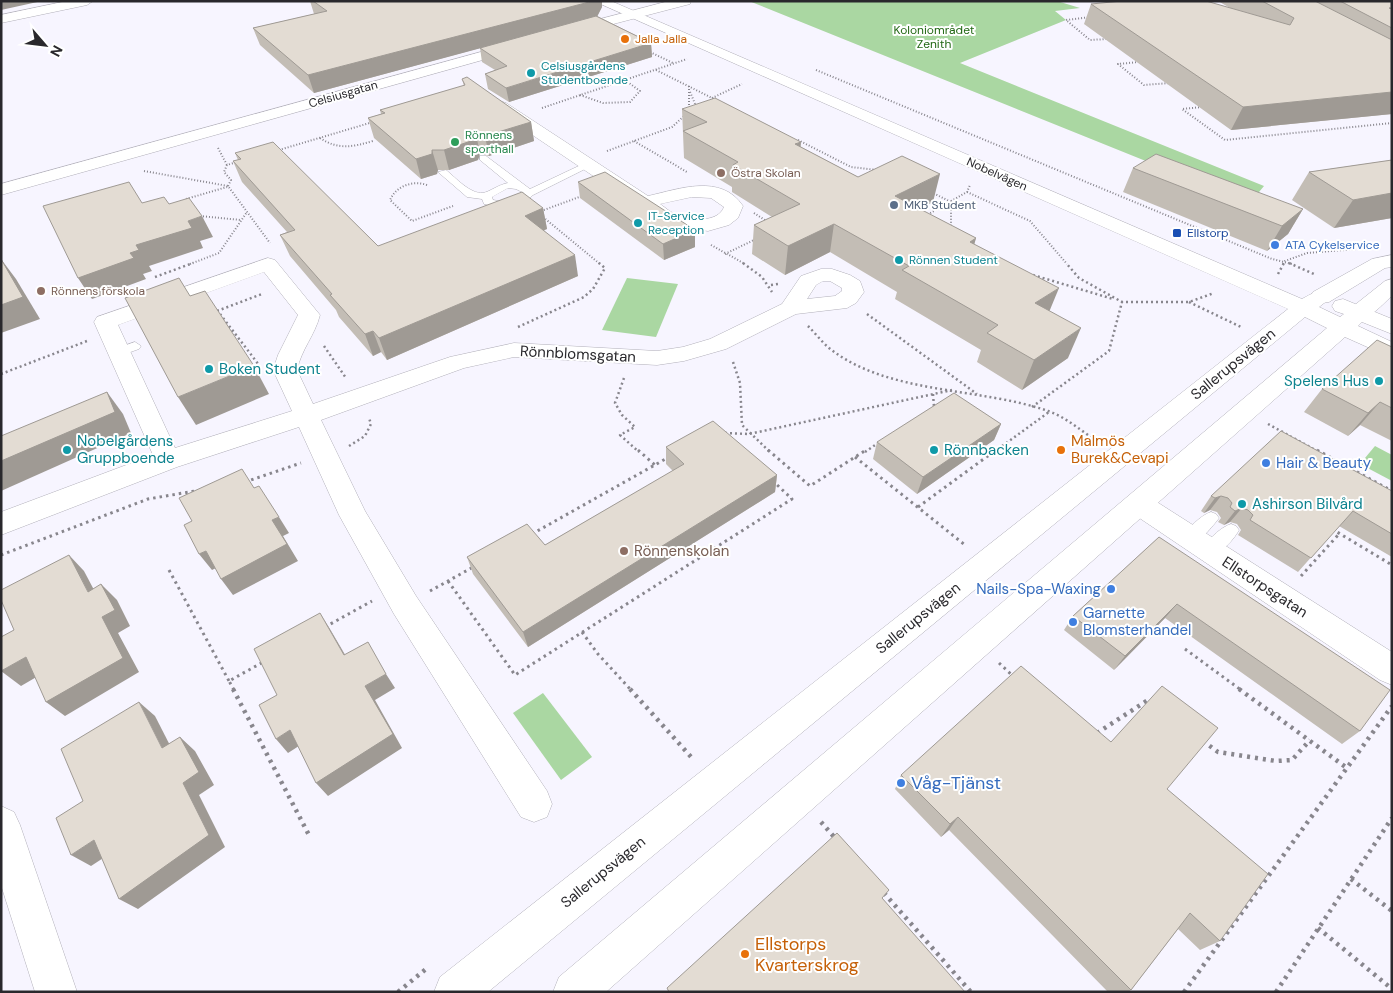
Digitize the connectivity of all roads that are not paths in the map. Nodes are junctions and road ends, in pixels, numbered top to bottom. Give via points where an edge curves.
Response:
1 (87, 1) edge
2 (600, 1) edge
3 (685, 1) edge
4 (56, 4) edge
5 (631, 8) edge
6 (654, 11) junction
7 (1, 19) edge
8 (552, 36) edge
9 (534, 41) edge
10 (441, 67) junction
11 (457, 77) dead end
12 (484, 96) edge
13 (483, 158) edge
14 (585, 162) junction
15 (443, 172) edge
16 (1048, 178) dead end
17 (519, 186) junction
18 (1, 190) edge
19 (529, 193) junction
20 (487, 196) junction
21 (645, 202) junction
22 (1392, 261) edge
23 (1392, 285) edge
24 (1317, 295) junction
25 (790, 309) road end
26 (1351, 320) junction
27 (1392, 327) edge
28 (1392, 350) edge
29 (307, 416) junction
30 (168, 460) junction
31 (1139, 504) junction
32 (1211, 518) dead end
33 (1, 524) edge
34 (1231, 530) dead end
35 (1200, 544) junction
36 (1392, 670) edge
37 (534, 804) dead end
38 (1, 825) edge
39 (56, 992) edge
40 (454, 992) edge
41 (574, 992) edge

1 - 4 street
2 - 5 street, Nobelvägen
3 - 6 street
4 - 7 street
5 - 6 street
5 - 8 street
5 - 24 street, Nobelvägen
6 - 16 street, Nobelvägen
9 - 10 street, Celsiusgatan
10 - 11 street
10 - 18 street, Celsiusgatan
12 - 14 street
13 - 17 lane
14 - 19 lane
14 - 21 street
15 - 20 lane via 471,195
17 - 19 lane
17 - 20 lane via 500,187
19 - 20 lane via 525,201 514,206 488,202
21 - 21 street via 703,190 717,192 734,206 731,214 722,221 708,225 673,221
22 - 24 street, Sallerupsvägen via 1378,263
23 - 26 street
24 - 26 street, Nobelvägen
24 - 40 street, Sallerupsvägen
25 - 29 street, Rönnblomsgatan via 718,344 684,354 657,358 514,350 458,362
26 - 27 street, Nobelvägen
26 - 28 street, Nobelvägen
26 - 31 street
29 - 30 street, Rönnblomsgatan
29 - 30 street via 285,370 288,355 307,326 309,315 268,264 105,322 121,343
29 - 37 street via 353,515
30 - 33 street, Rönnblomsgatan
31 - 35 street, Ellstorpsgatan
31 - 41 street
32 - 35 lane
34 - 35 lane
35 - 36 street, Ellstorpsgatan
38 - 39 street

